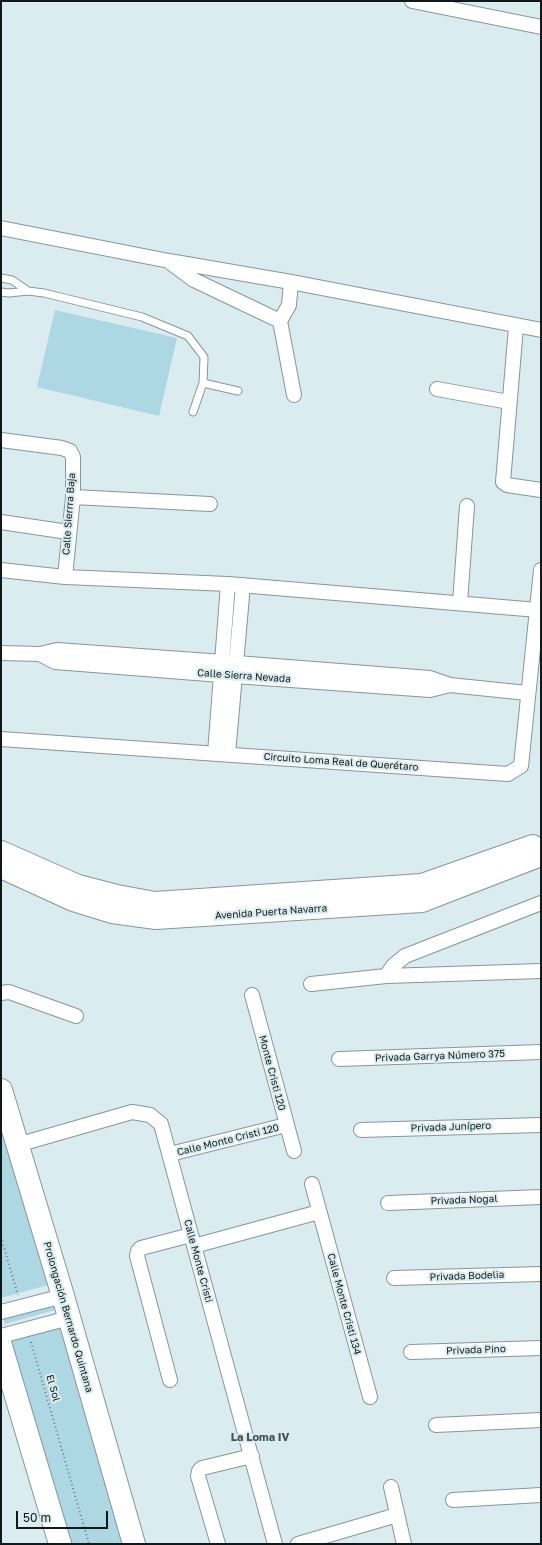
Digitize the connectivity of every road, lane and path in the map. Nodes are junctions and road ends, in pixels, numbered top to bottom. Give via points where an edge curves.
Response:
1 (412, 1) edge
2 (462, 5) edge
3 (541, 27) edge
4 (1, 228) edge
5 (169, 261) junction
6 (1, 278) edge
7 (12, 280) junction
8 (291, 282) junction
9 (28, 291) junction
10 (1, 292) edge
11 (9, 293) junction
12 (280, 322) junction
13 (516, 327) junction
14 (541, 330) edge
15 (203, 383) junction
16 (437, 389) dead end
17 (238, 391) dead end
18 (294, 394) dead end
19 (509, 402) junction
20 (193, 412) dead end
21 (1, 440) edge
22 (541, 490) edge
23 (73, 497) junction
24 (210, 504) dead end
25 (467, 506) dead end
26 (1, 522) edge
27 (68, 532) junction
28 (1, 570) edge
29 (541, 570) edge
30 (65, 577) junction
31 (228, 584) junction
32 (243, 585) junction
33 (460, 603) junction
34 (538, 610) junction
35 (1, 653) edge
36 (221, 668) junction
37 (236, 669) junction
38 (527, 693) junction
39 (1, 739) edge
40 (221, 754) junction
41 (541, 842) edge
42 (1, 851) edge
43 (541, 856) edge
44 (1, 868) edge
45 (541, 903) edge
46 (262, 904) junction
47 (541, 971) edge
48 (386, 976) junction
49 (311, 984) dead end
50 (1, 993) edge
51 (252, 995) dead end
52 (76, 1016) dead end
53 (541, 1052) edge
54 (339, 1059) dead end
55 (1, 1090) edge
56 (286, 1125) junction
57 (541, 1125) edge
58 (361, 1130) dead end
59 (18, 1145) junction
60 (294, 1151) dead end
61 (170, 1154) junction
62 (312, 1184) dead end
63 (541, 1197) edge
64 (388, 1203) dead end
65 (319, 1212) junction
66 (1, 1237) edge
67 (193, 1240) junction
68 (541, 1274) edge
69 (394, 1278) dead end
70 (63, 1296) junction
71 (21, 1306) junction
72 (1, 1312) edge
73 (68, 1318) junction
74 (27, 1329) junction
75 (1, 1336) edge
76 (1, 1346) edge
77 (541, 1348) edge
78 (411, 1352) dead end
79 (170, 1380) dead end
80 (370, 1397) dead end
81 (541, 1420) edge
82 (436, 1425) dead end
83 (252, 1456) junction
84 (391, 1487) dead end
85 (541, 1496) edge
86 (452, 1500) dead end
87 (397, 1516) junction
88 (58, 1544) edge
89 (89, 1544) edge
90 (134, 1544) edge
91 (218, 1544) edge
92 (275, 1544) edge
93 (298, 1544) edge
94 (404, 1544) edge

1 - 2 street
2 - 3 street
4 - 5 street
5 - 8 street
5 - 12 street via 194,280
6 - 7 lane
7 - 9 lane
7 - 11 lane
8 - 12 street via 289,305
8 - 13 street
9 - 11 lane
9 - 15 lane via 142,317 188,336 204,357
10 - 11 lane
12 - 18 street
13 - 14 street
13 - 19 street
15 - 17 lane
15 - 20 lane
16 - 19 street
19 - 22 street via 503,482 507,485
21 - 23 street, Calle Sierrra Baja via 70,451 73,457
23 - 24 street
23 - 27 street, Calle Sierrra Baja
25 - 33 street
26 - 27 street
27 - 30 street, Calle Sierrra Baja
28 - 30 street
29 - 34 street, Circuito Loma Real de Querétaro
30 - 31 street
31 - 32 street
31 - 36 street
32 - 33 street
32 - 37 street
33 - 34 street
34 - 38 street, Circuito Loma Real de Querétaro
35 - 36 street, Calle Sierra Nevada via 40,654 56,650
36 - 37 street, Calle Sierra Nevada
36 - 40 street
37 - 38 street, Calle Sierra Nevada via 430,690 450,685
37 - 40 street
38 - 40 street, Circuito Loma Real de Querétaro via 521,766 508,774
39 - 40 street, Circuito Loma Real de Querétaro
41 - 46 street, Avenida Puerta Navarra via 422,884
42 - 46 street, Avenida Puerta Navarra via 78,885 117,896 155,902
43 - 46 street, Avenida Puerta Navarra via 422,902
44 - 46 street, Avenida Puerta Navarra via 73,901 112,913 156,919
45 - 48 street via 405,956
47 - 48 street
48 - 49 street
50 - 52 street via 9,992
51 - 56 street, Monte Cristi 120
53 - 54 street, Privada Garrya Número 375
55 - 59 main road, Prolongación Bernardo Quintana
56 - 60 street, Monte Cristi 120
56 - 61 street, Calle Monte Cristi 120
57 - 58 street, Privada Junípero
59 - 61 street, Calle Monte Cristi via 132,1112 150,1115 161,1124
59 - 70 main road, Prolongación Bernardo Quintana
61 - 67 street, Calle Monte Cristi
62 - 65 street, Calle Monte Cristi 134
63 - 64 street, Privada Nogal
65 - 67 street
65 - 80 street, Calle Monte Cristi 134
66 - 71 path
67 - 79 street via 141,1248 137,1256
67 - 83 street, Calle Monte Cristi
68 - 69 street, Privada Bodelia
70 - 71 street
70 - 73 main road, Prolongación Bernardo Quintana
71 - 72 street
73 - 74 street
73 - 90 main road, Prolongación Bernardo Quintana
74 - 75 street
74 - 89 path, El Sol
76 - 88 main road
77 - 78 street, Privada Pino
81 - 82 street
83 - 91 street via 202,1468 199,1471 198,1476
83 - 92 street, Calle Monte Cristi
84 - 87 street
85 - 86 street
87 - 93 street
87 - 94 street

